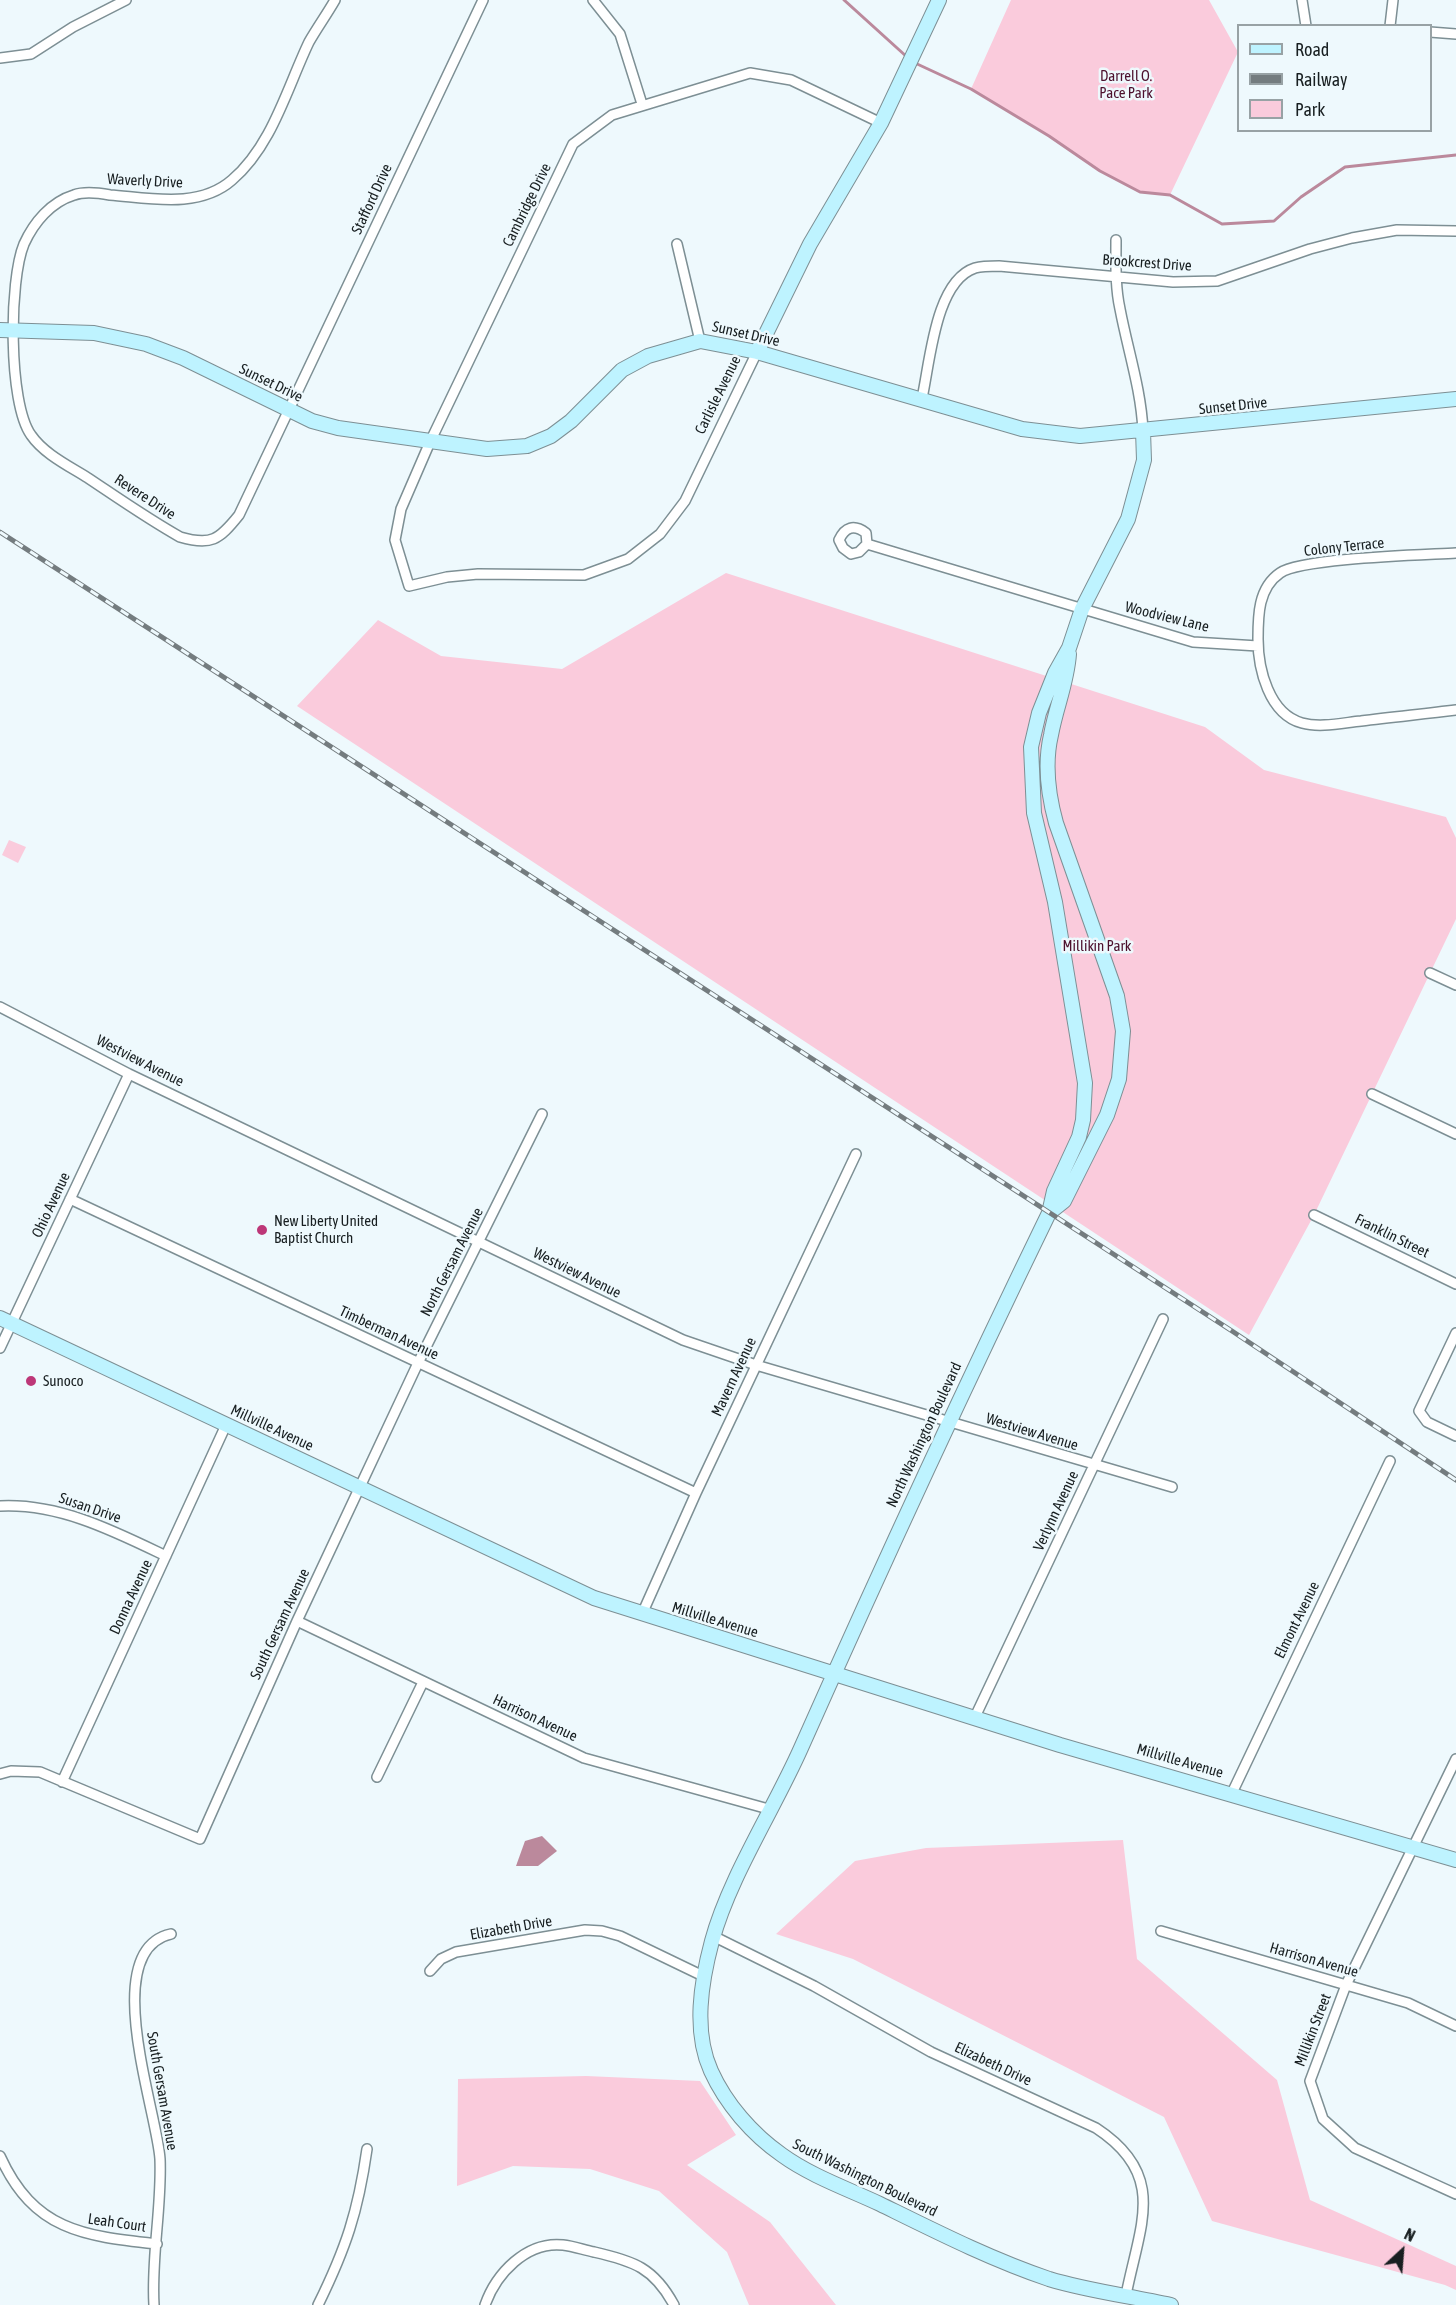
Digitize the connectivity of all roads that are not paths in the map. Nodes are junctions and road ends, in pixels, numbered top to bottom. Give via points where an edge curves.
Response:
1 (126, 0) edge
2 (335, 0) edge
3 (483, 0) edge
4 (593, 0) edge
5 (939, 0) edge
6 (1302, 0) edge
7 (1393, 0) edge
8 (1306, 24) edge
9 (1390, 24) edge
10 (1432, 32) edge
11 (1456, 34) edge
12 (0, 58) edge
13 (642, 104) junction
14 (881, 123) junction
15 (1456, 231) edge
16 (1116, 240) dead end
17 (677, 244) dead end
18 (1116, 276) junction
19 (7, 330) edge
20 (700, 341) junction
21 (756, 352) junction
22 (922, 398) junction
23 (1456, 399) edge
24 (289, 410) junction
25 (1143, 431) junction
26 (430, 442) junction
27 (867, 543) dead end
28 (1456, 553) edge
29 (409, 586) joint
30 (1082, 609) junction
31 (1258, 646) junction
32 (1069, 648) junction
33 (1456, 710) edge
34 (1430, 973) dead end
35 (1456, 986) edge
36 (0, 1006) edge
37 (129, 1074) junction
38 (1372, 1094) dead end
39 (542, 1114) dead end
40 (1456, 1134) edge
41 (856, 1154) dead end
42 (70, 1199) junction
43 (1049, 1213) junction
44 (1314, 1215) dead end
45 (478, 1242) junction
46 (1456, 1284) edge
47 (1163, 1319) dead end
48 (6, 1321) edge
49 (1456, 1333) edge
50 (0, 1348) edge
51 (418, 1363) junction
52 (756, 1365) junction
53 (947, 1422) junction
54 (226, 1425) junction
55 (1456, 1436) edge
56 (1390, 1461) dead end
57 (1094, 1466) junction
58 (1172, 1487) dead end
59 (360, 1489) junction
60 (696, 1493) junction
61 (0, 1506) edge
62 (166, 1556) junction
63 (642, 1614) junction
64 (297, 1621) junction
65 (833, 1673) junction
66 (423, 1682) junction
67 (975, 1717) junction
68 (1456, 1759) edge
69 (0, 1774) edge
70 (377, 1777) dead end
71 (62, 1782) junction
72 (1232, 1793) junction
73 (772, 1810) junction
74 (1413, 1847) junction
75 (1456, 1860) edge
76 (1161, 1931) dead end
77 (171, 1934) dead end
78 (713, 1936) junction
79 (430, 1971) dead end
80 (703, 1976) junction
81 (1346, 1985) junction
82 (1456, 2026) edge
83 (367, 2149) dead end
84 (0, 2156) edge
85 (1456, 2194) edge
86 (157, 2244) junction
87 (1126, 2295) junction
88 (154, 2305) edge
89 (318, 2305) edge
90 (485, 2305) edge
91 (675, 2305) edge
92 (1171, 2305) edge

1 - 12 street via 31,54
2 - 19 street, Waverly Drive via 310,40 264,140 249,164 231,182 209,194 188,199 75,194 55,203 36,222 17,266
3 - 24 street, Stafford Drive
4 - 13 street via 620,34
5 - 14 street, Carlisle Avenue
6 - 8 street
7 - 9 street
10 - 11 street
13 - 14 street, Cambridge Drive via 750,73 791,80
13 - 26 street, Cambridge Drive via 612,115 573,144
14 - 21 street, Carlisle Avenue via 810,244
15 - 18 street, Brookcrest Drive via 1397,230 1352,238 1217,281 1173,282
16 - 18 street, North Washington Boulevard
17 - 20 street
18 - 22 street, Brookcrest Drive via 999,266 975,268 959,279 946,296
18 - 25 street, North Washington Boulevard via 1138,381
19 - 24 street, Sunset Drive via 93,333 146,344
19 - 24 street, Revere Drive via 22,420 32,437 51,454 180,537 197,542 213,541 239,515
20 - 21 street, Sunset Drive
20 - 26 street, Sunset Drive via 648,356 622,370 571,421 527,446 487,449
21 - 22 street, Sunset Drive
21 - 29 street, Carlisle Avenue via 685,501 660,534 628,560 584,575 478,574
22 - 25 street, Sunset Drive via 1022,429 1080,436
23 - 25 street, Sunset Drive
24 - 26 street, Sunset Drive via 338,428
25 - 30 street, North Washington Boulevard via 1144,460 1128,519
26 - 29 street, Cambridge Drive via 396,526 395,540
27 - 30 street, Woodview Lane
28 - 31 street, Colony Terrace via 1307,564 1281,572 1263,594 1258,614
30 - 31 street, Woodview Lane via 1193,642
30 - 32 street, North Washington Boulevard
31 - 33 street via 1266,688 1275,703 1301,723 1328,724
32 - 43 street, North Washington Boulevard via 1039,713 1031,747 1034,813 1057,914 1085,1083 1079,1137 1054,1191
32 - 43 street, North Washington Boulevard via 1068,677 1048,752 1049,796 1117,996 1123,1031 1122,1060 1107,1115 1092,1148 1064,1201
34 - 35 street
36 - 37 street, Westview Avenue
37 - 42 street, Ohio Avenue
37 - 45 street, Westview Avenue
38 - 40 street
39 - 45 street, North Gersam Avenue
41 - 52 street, Mavern Avenue
42 - 48 street, Ohio Avenue
42 - 51 street, Timberman Avenue
43 - 53 street, North Washington Boulevard
44 - 46 street, Franklin Street
45 - 51 street, North Gersam Avenue
45 - 52 street, Westview Avenue via 683,1340
47 - 57 street, Verlynn Avenue
48 - 50 street, Ohio Avenue
48 - 54 street, Millville Avenue
49 - 55 street via 1419,1411 1427,1422
51 - 59 street, North Gersam Avenue
51 - 60 street, Timberman Avenue
52 - 53 street, Westview Avenue
52 - 60 street, Mavern Avenue
53 - 57 street, Westview Avenue
53 - 65 street, North Washington Boulevard
54 - 59 street, Millville Avenue
54 - 62 street, Donna Avenue
56 - 72 street, Elmont Avenue
57 - 58 street, Westview Avenue
57 - 67 street, Verlynn Avenue
59 - 63 street, Millville Avenue via 594,1598
59 - 64 street, South Gersam Avenue
60 - 63 street, Mavern Avenue
61 - 62 street, Susan Drive via 20,1505 59,1512 106,1527
62 - 71 street, Donna Avenue
63 - 65 street, Millville Avenue
64 - 66 street, Harrison Avenue
64 - 71 street, South Gersam Avenue via 200,1839
65 - 67 street, Millville Avenue
65 - 73 street, South Washington Boulevard
66 - 70 street
66 - 73 street, Harrison Avenue via 584,1758
67 - 72 street, Millville Avenue
68 - 74 street, Millikin Street
69 - 71 street via 40,1772
72 - 74 street, Millville Avenue
73 - 78 street, South Washington Boulevard via 726,1901
74 - 75 street, Millville Avenue
74 - 81 street, Millikin Street
76 - 81 street, Harrison Avenue
77 - 86 street, South Gersam Avenue via 154,1941 147,1951 133,2010 160,2157
78 - 80 street, South Washington Boulevard
78 - 87 street, Elizabeth Drive via 814,1986 931,2052 1096,2128 1115,2141 1138,2170 1144,2192
79 - 80 street, Elizabeth Drive via 441,1959 456,1952 585,1930 620,1936
80 - 87 street, South Washington Boulevard via 701,2035 710,2069 728,2101 755,2133 783,2156 985,2254 1050,2279
81 - 82 street, Harrison Avenue via 1408,2003
81 - 85 street, Millikin Street via 1310,2081 1323,2119 1355,2148
83 - 89 street via 360,2202 352,2228
84 - 86 street, Leah Court via 21,2192 56,2222 94,2237
86 - 88 street, South Gersam Avenue
87 - 92 street, South Washington Boulevard
90 - 91 street via 492,2285 507,2267 547,2246 562,2245 631,2261 650,2271

